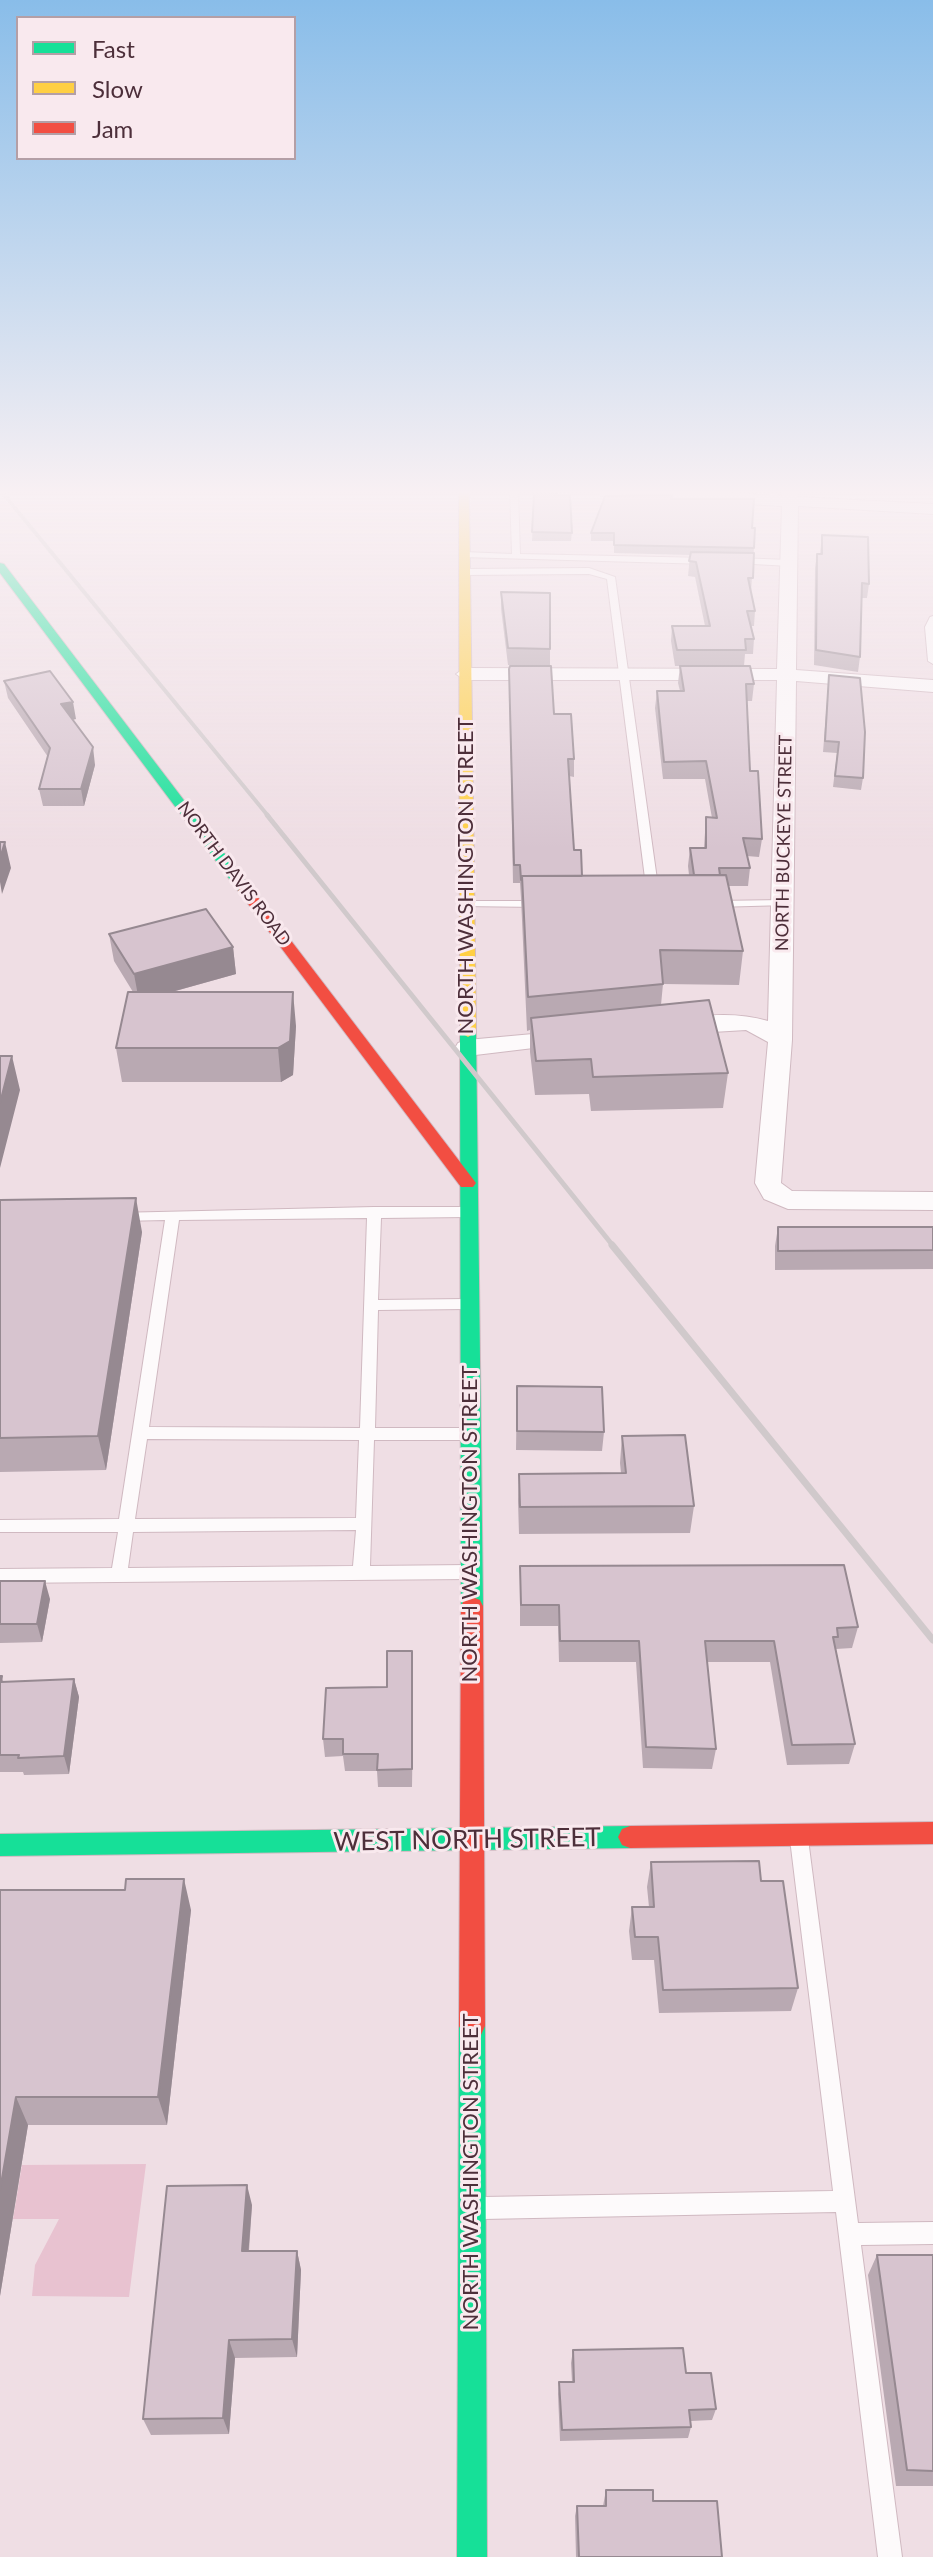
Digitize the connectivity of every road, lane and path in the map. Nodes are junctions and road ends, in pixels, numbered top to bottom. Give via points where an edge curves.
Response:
1 (34, 610) edge
2 (464, 610) edge
3 (616, 610) edge
4 (789, 610) edge
5 (933, 619) edge
6 (933, 661) edge
7 (465, 674) junction
8 (625, 674) junction
9 (788, 676) junction
10 (933, 686) edge
11 (783, 903) junction
12 (466, 904) junction
13 (551, 904) edge
14 (640, 904) edge
15 (654, 904) junction
16 (670, 904) edge
17 (700, 904) edge
18 (652, 1029) edge
19 (589, 1036) edge
20 (780, 1040) junction
21 (467, 1048) junction
22 (467, 1183) junction
23 (933, 1201) edge
24 (374, 1212) junction
25 (467, 1212) junction
26 (173, 1215) junction
27 (110, 1216) edge
28 (469, 1304) junction
29 (371, 1305) junction
30 (140, 1433) junction
31 (367, 1433) junction
32 (470, 1434) junction
33 (364, 1524) junction
34 (126, 1525) junction
35 (0, 1526) edge
36 (472, 1572) junction
37 (361, 1573) junction
38 (119, 1575) junction
39 (0, 1576) edge
40 (933, 1833) edge
41 (798, 1835) junction
42 (470, 1840) junction
43 (0, 1845) edge
44 (845, 2201) junction
45 (471, 2209) junction
46 (933, 2233) edge
47 (849, 2234) junction
48 (472, 2557) edge
49 (890, 2557) edge

1 - 22 main road, NORTH DAVIS ROAD
2 - 7 main road, NORTH WASHINGTON STREET
3 - 8 lane
4 - 9 street, NORTH BUCKEYE STREET
5 - 6 lane
7 - 8 street
7 - 12 main road, NORTH WASHINGTON STREET
8 - 9 street
8 - 15 lane
9 - 10 street
9 - 11 street, NORTH BUCKEYE STREET
11 - 17 lane
11 - 20 street, NORTH BUCKEYE STREET
12 - 13 lane
12 - 21 main road, NORTH WASHINGTON STREET
14 - 15 lane
15 - 16 lane
18 - 20 street via 739,1023 772,1030
19 - 21 street
20 - 23 street, NORTH BUCKEYE STREET via 768,1183 773,1193 788,1200
21 - 22 main road, NORTH WASHINGTON STREET
22 - 25 main road, NORTH WASHINGTON STREET
24 - 25 lane
24 - 26 lane
24 - 29 lane
25 - 28 main road, NORTH WASHINGTON STREET
26 - 27 lane
26 - 30 lane
28 - 29 lane
28 - 32 main road, NORTH WASHINGTON STREET
29 - 31 lane
30 - 31 lane
30 - 34 lane
31 - 32 lane
31 - 33 lane
32 - 36 main road, NORTH WASHINGTON STREET
33 - 34 lane
33 - 37 lane
34 - 35 lane
34 - 38 lane
36 - 37 lane
36 - 42 main road, NORTH WASHINGTON STREET
37 - 38 lane
38 - 39 lane
40 - 41 main road, WEST NORTH STREET
41 - 42 main road, WEST NORTH STREET
41 - 44 lane
42 - 43 main road, WEST NORTH STREET
42 - 45 main road, NORTH WASHINGTON STREET
44 - 45 lane
44 - 47 lane
45 - 48 main road, NORTH WASHINGTON STREET
46 - 47 lane
47 - 49 lane

